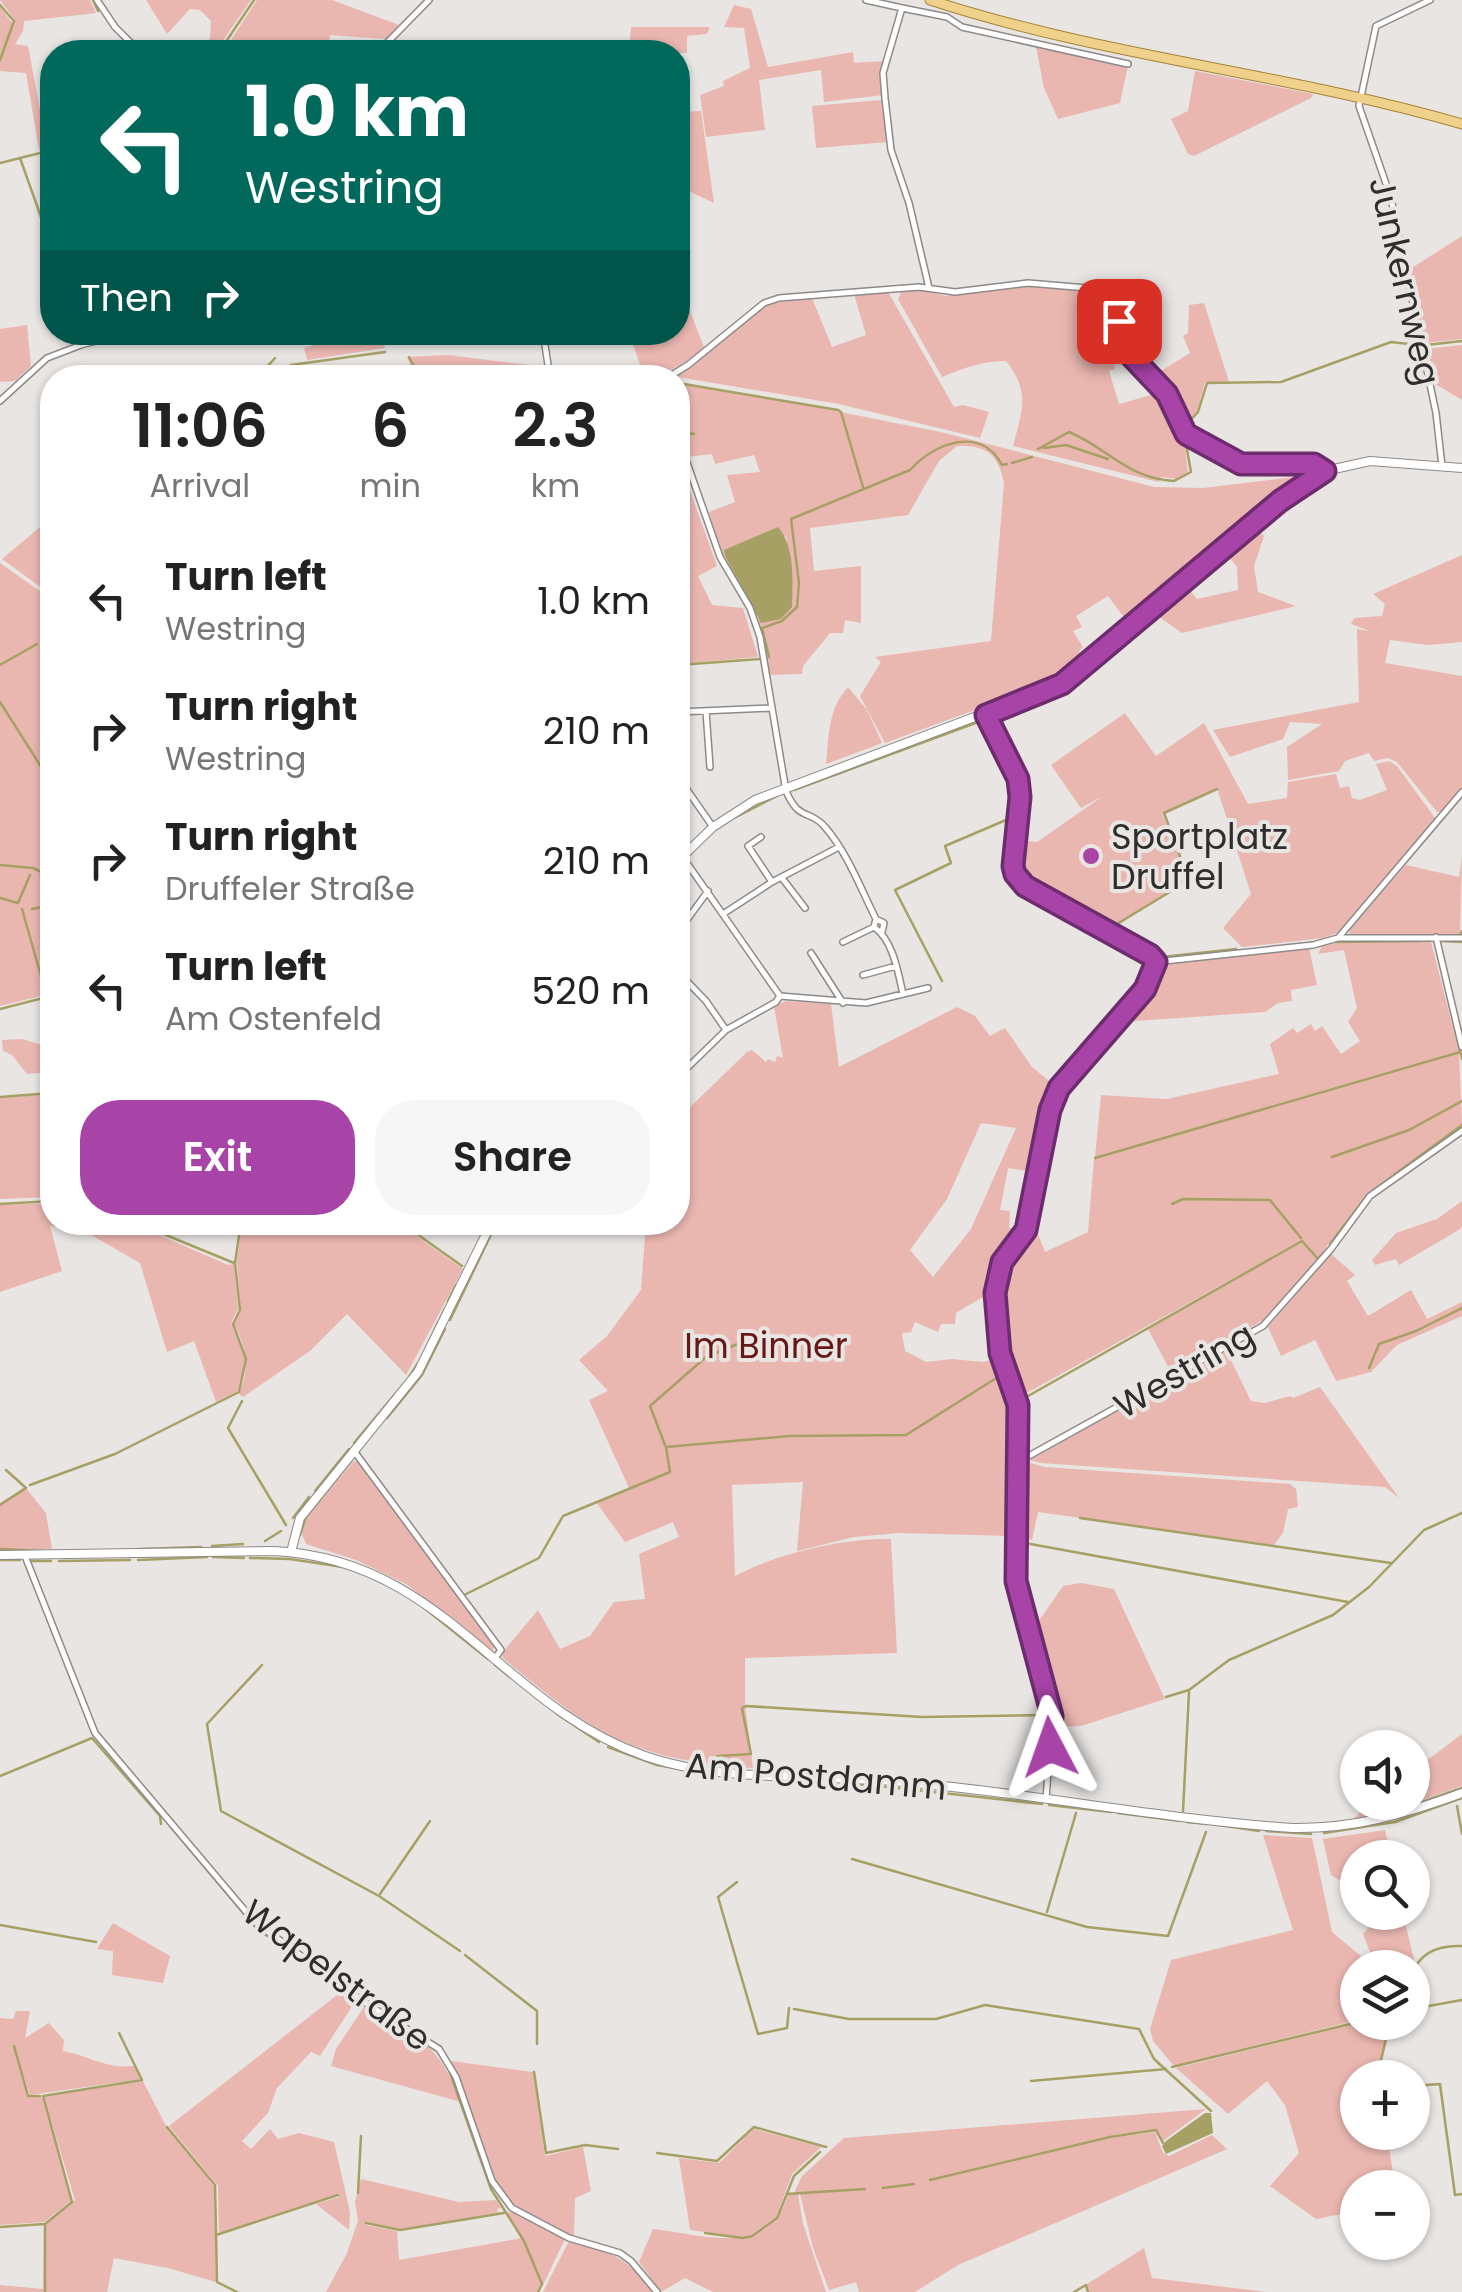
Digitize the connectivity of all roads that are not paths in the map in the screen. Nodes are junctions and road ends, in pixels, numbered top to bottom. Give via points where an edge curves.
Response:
1 (97, 0) edge
2 (429, 0) edge
3 (866, 0) edge
4 (930, 0) edge
5 (1430, 0) edge
6 (902, 8) junction
7 (128, 40) edge
8 (390, 40) edge
9 (1128, 64) dead end
10 (1360, 99) junction
11 (1462, 124) edge
12 (926, 281) junction
13 (919, 287) junction
14 (930, 288) junction
15 (80, 345) edge
16 (40, 365) edge
17 (40, 365) edge
18 (688, 365) edge
19 (0, 401) edge
20 (1442, 466) junction
21 (1462, 468) edge
22 (1325, 471) junction
23 (690, 472) edge
24 (772, 708) junction
25 (706, 711) junction
26 (690, 712) edge
27 (986, 715) junction
28 (710, 767) dead end
29 (786, 788) junction
30 (1462, 792) edge
31 (690, 793) edge
32 (712, 826) junction
33 (761, 837) dead end
34 (838, 848) junction
35 (690, 849) edge
36 (690, 871) edge
37 (782, 878) junction
38 (772, 882) junction
39 (708, 892) junction
40 (805, 908) dead end
41 (723, 914) junction
42 (690, 916) edge
43 (876, 919) junction
44 (874, 927) junction
45 (1345, 930) junction
46 (882, 932) junction
47 (1436, 937) junction
48 (1338, 938) junction
49 (1350, 938) junction
50 (1462, 938) edge
51 (843, 942) dead end
52 (811, 953) dead end
53 (1156, 962) junction
54 (896, 966) junction
55 (863, 975) dead end
56 (690, 984) edge
57 (928, 988) dead end
58 (903, 994) junction
59 (780, 996) junction
60 (842, 1002) junction
61 (726, 1030) junction
62 (1462, 1047) edge
63 (690, 1065) edge
64 (1462, 1131) edge
65 (486, 1235) edge
66 (354, 1451) junction
67 (1016, 1462) junction
68 (291, 1552) junction
69 (0, 1555) edge
70 (25, 1556) junction
71 (495, 1658) junction
72 (1462, 1794) edge
73 (1046, 1799) junction
74 (657, 2292) edge

1 - 7 street
2 - 8 street
3 - 6 street
4 - 10 main road via 1052,34
5 - 10 street via 1376,26
6 - 9 street
6 - 12 street via 883,73 885,98 891,150
10 - 11 main road
10 - 20 street, Junkernweg via 1390,198
12 - 13 street
12 - 14 street
13 - 14 street
13 - 18 street via 764,302
14 - 22 street via 955,292 1028,283 1106,290 1131,356 1167,394 1186,434 1241,464 1314,464
15 - 16 street
17 - 19 street
20 - 21 street
20 - 22 street via 1370,461
22 - 27 street via 1280,501 1062,684
23 - 24 street via 720,557 755,621
24 - 25 street
24 - 29 street
25 - 26 street
25 - 28 street
27 - 29 street
27 - 53 street via 1018,779 1015,874
29 - 32 street
29 - 34 street via 796,809 825,826
30 - 45 street
31 - 32 street
32 - 35 street
33 - 38 street via 748,846
34 - 37 street
34 - 43 street
36 - 39 street
37 - 38 street
37 - 40 street
38 - 41 street
39 - 41 street
39 - 42 street
41 - 59 street
43 - 44 street
43 - 46 street via 884,924
44 - 46 street
44 - 51 street
45 - 48 street
45 - 49 street
46 - 54 street
47 - 49 street
47 - 50 street
47 - 62 street
48 - 49 street
48 - 53 street
52 - 60 street
53 - 67 street via 1145,989 1059,1088 1026,1230 997,1278 1000,1353 1018,1405
54 - 55 street
54 - 58 street
56 - 61 street
57 - 58 street
58 - 60 street
59 - 60 street
59 - 61 street
61 - 63 street
64 - 67 street, Westring via 1370,1196 1263,1326
65 - 66 street via 418,1372
66 - 68 street via 300,1518
66 - 71 street, Am Postdamm via 501,1650
67 - 73 street via 1016,1581 1052,1716
68 - 70 street, Am Postdamm
68 - 71 street, Am Postdamm via 387,1579
69 - 70 street, Am Postdamm
70 - 74 street, Wapelstraße via 96,1732 236,1900 273,1936 439,2049 492,2180 512,2208 568,2238 620,2252
71 - 73 street, Am Postdamm via 586,1728 660,1761
72 - 73 street, Am Postdamm via 1373,1822 1316,1829

